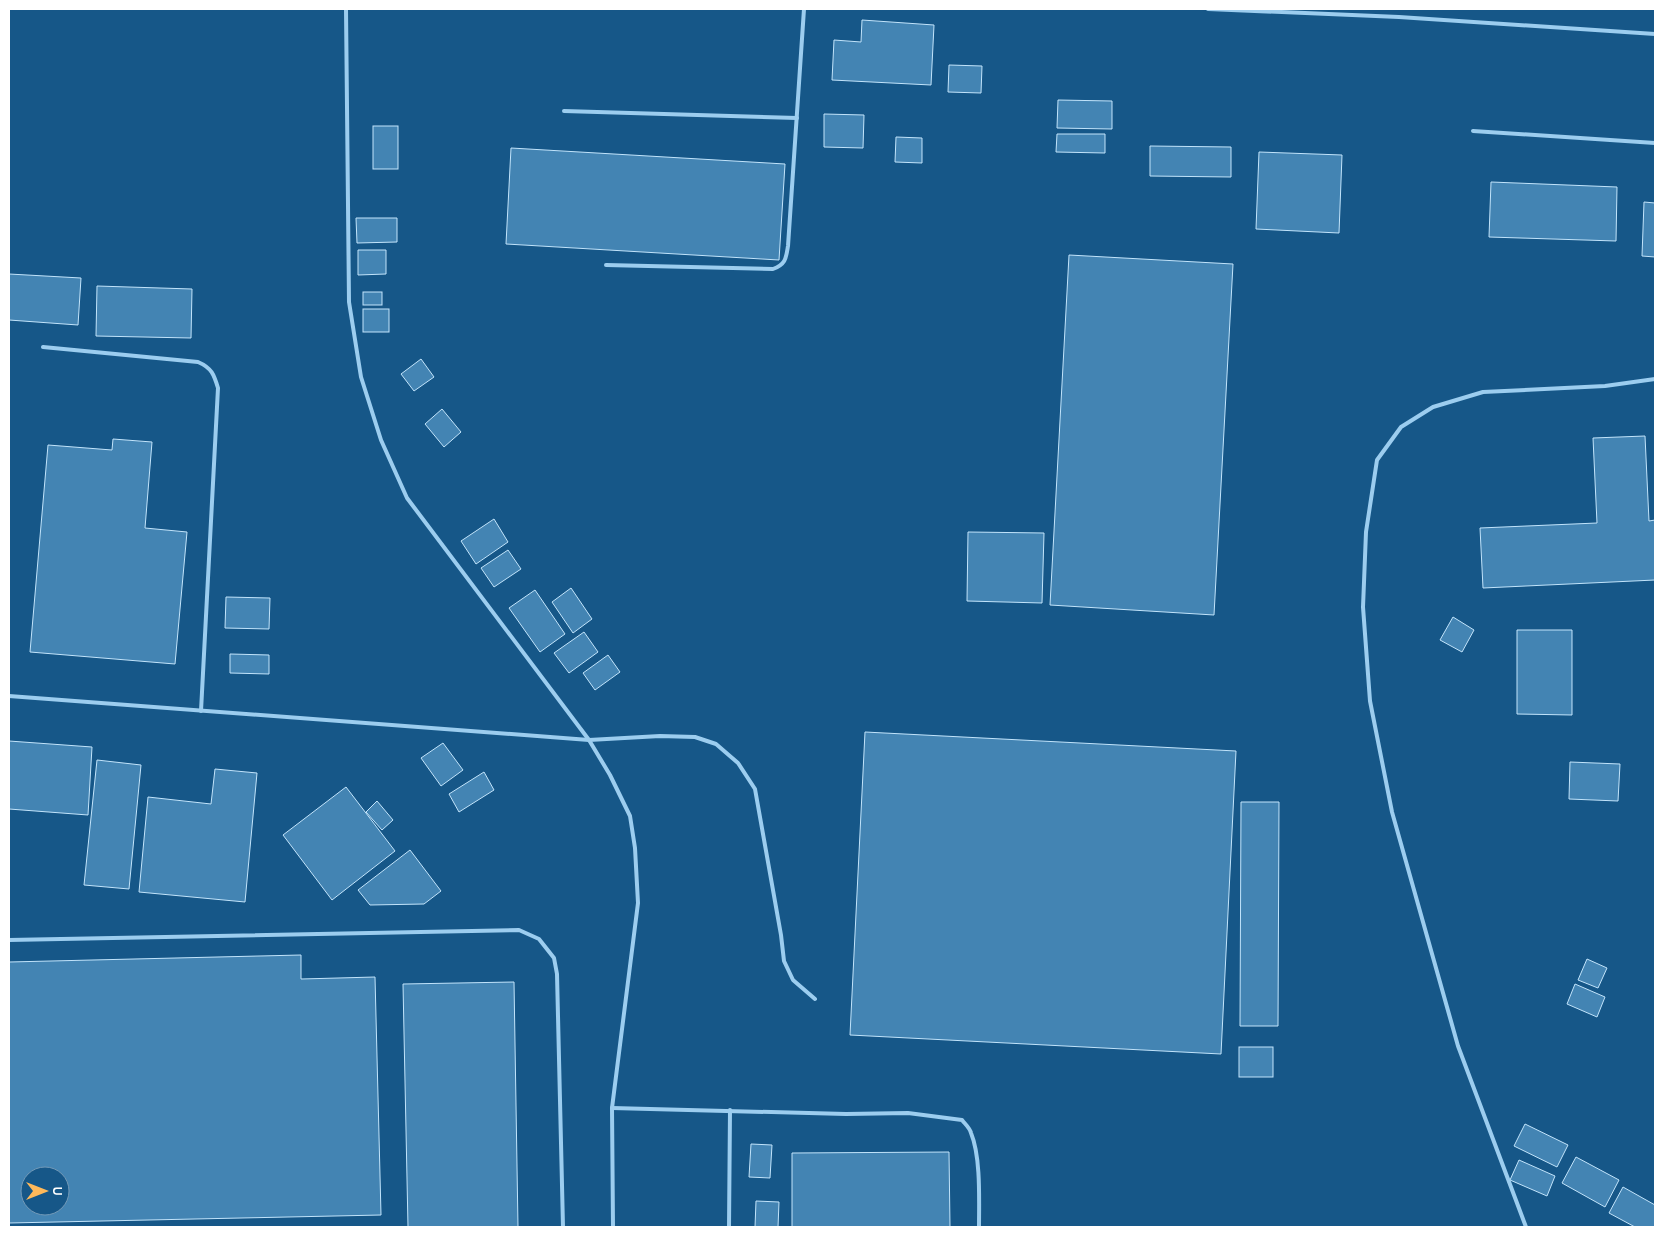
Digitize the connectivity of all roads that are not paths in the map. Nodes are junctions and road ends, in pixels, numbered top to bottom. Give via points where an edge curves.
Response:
1 (346, 9) edge
2 (804, 9) edge
3 (1208, 9) edge
4 (1655, 34) edge
5 (564, 111) dead end
6 (797, 118) junction
7 (1472, 131) dead end
8 (1655, 143) edge
9 (606, 265) dead end
10 (43, 346) dead end
11 (1655, 379) edge
12 (9, 696) edge
13 (201, 711) junction
14 (589, 740) junction
15 (9, 940) edge
16 (814, 999) dead end
17 (612, 1108) junction
18 (730, 1110) junction
19 (563, 1227) edge
20 (614, 1227) edge
21 (729, 1227) edge
22 (979, 1227) edge
23 (1526, 1227) edge

1 - 14 lane via 349,302 361,377 381,440 407,498
2 - 6 lane
3 - 4 lane via 1399,17
5 - 6 lane
6 - 9 lane via 788,246 781,266 773,269
7 - 8 lane
10 - 13 lane via 198,362 214,374 218,388
11 - 23 lane via 1605,386 1483,392 1433,407 1400,427 1377,460 1367,523 1363,607 1370,701 1392,812 1458,1046
12 - 13 lane
13 - 14 lane
14 - 16 lane via 695,737 716,744 738,763 755,788 784,961 793,980
14 - 17 lane via 630,816 636,848 638,903
15 - 19 lane via 519,930 539,939 554,958 557,974
17 - 18 lane
17 - 20 lane
18 - 21 lane
18 - 22 lane via 908,1113 962,1120 971,1131 976,1147

